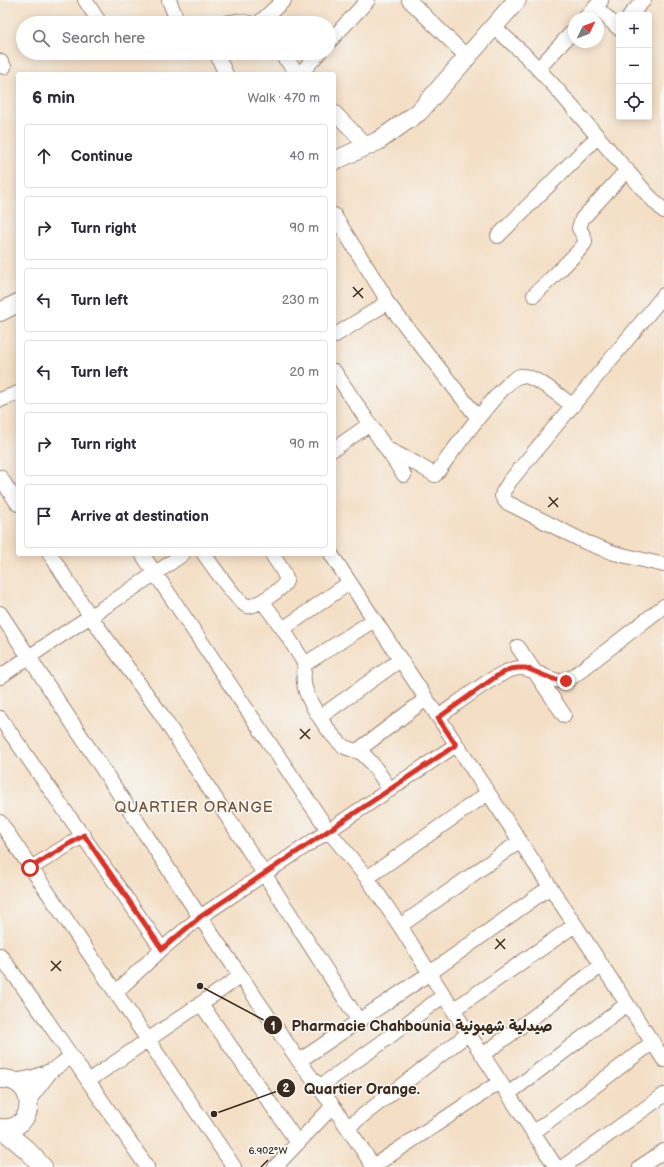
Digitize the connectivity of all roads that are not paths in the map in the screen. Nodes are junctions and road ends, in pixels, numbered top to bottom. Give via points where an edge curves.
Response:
1 (84, 0) edge
2 (169, 0) edge
3 (284, 0) edge
4 (368, 0) edge
5 (409, 0) edge
6 (505, 0) edge
7 (517, 0) edge
8 (644, 0) edge
9 (599, 3) edge
10 (591, 12) edge
11 (633, 12) edge
12 (95, 16) edge
13 (175, 16) edge
14 (267, 16) edge
15 (616, 25) edge
16 (494, 27) junction
17 (336, 34) edge
18 (568, 36) edge
19 (461, 51) junction
20 (219, 60) edge
21 (287, 60) edge
22 (313, 60) edge
23 (538, 69) junction
24 (225, 72) edge
25 (298, 72) edge
26 (302, 72) edge
27 (336, 114) edge
28 (598, 136) junction
29 (373, 144) junction
30 (336, 160) edge
31 (627, 170) junction
32 (664, 211) edge
33 (336, 218) edge
34 (498, 236) dead end
35 (534, 295) dead end
36 (664, 295) edge
37 (386, 302) junction
38 (336, 335) edge
39 (336, 374) edge
40 (16, 394) edge
41 (0, 400) edge
42 (573, 406) junction
43 (478, 418) junction
44 (370, 424) junction
45 (336, 448) edge
46 (387, 449) junction
47 (404, 475) dead end
48 (0, 477) edge
49 (16, 501) edge
50 (51, 556) edge
51 (143, 556) edge
52 (180, 556) edge
53 (206, 556) edge
54 (273, 556) edge
55 (331, 556) edge
56 (664, 565) edge
57 (155, 574) junction
58 (349, 583) junction
59 (262, 601) junction
60 (664, 606) edge
61 (0, 613) edge
62 (90, 616) junction
63 (374, 620) junction
64 (283, 629) junction
65 (518, 647) dead end
66 (29, 656) junction
67 (400, 660) junction
68 (304, 664) junction
69 (534, 671) junction
70 (0, 677) edge
71 (426, 699) junction
72 (564, 715) dead end
73 (320, 717) junction
74 (0, 718) edge
75 (438, 718) junction
76 (456, 745) junction
77 (357, 751) junction
78 (390, 790) junction
79 (488, 793) junction
80 (0, 822) edge
81 (328, 830) junction
82 (84, 835) junction
83 (520, 841) junction
84 (30, 868) junction
85 (264, 874) junction
86 (367, 878) junction
87 (550, 887) junction
88 (200, 917) junction
89 (575, 925) junction
90 (400, 926) junction
91 (162, 949) junction
92 (0, 955) edge
93 (602, 965) junction
94 (430, 973) junction
95 (241, 976) junction
96 (116, 992) junction
97 (444, 995) junction
98 (201, 1004) junction
99 (627, 1004) junction
100 (453, 1010) junction
101 (359, 1021) junction
102 (469, 1033) junction
103 (149, 1040) junction
104 (653, 1042) junction
105 (483, 1055) junction
106 (72, 1057) junction
107 (664, 1060) edge
108 (299, 1061) junction
109 (51, 1071) junction
110 (4, 1079) edge
111 (88, 1081) junction
112 (500, 1082) junction
113 (319, 1087) junction
114 (508, 1094) junction
115 (664, 1095) edge
116 (333, 1106) junction
117 (28, 1107) junction
118 (348, 1127) junction
119 (1, 1128) edge
120 (533, 1134) junction
121 (298, 1143) junction
122 (664, 1151) edge
123 (41, 1165) edge
124 (147, 1167) edge
125 (234, 1167) edge
126 (275, 1167) edge
127 (373, 1167) edge
128 (556, 1167) edge
129 (563, 1167) edge
130 (640, 1167) edge

1 - 12 street
2 - 13 street
3 - 14 street
4 - 17 street
5 - 19 street
6 - 19 main road
7 - 16 main road
8 - 11 street
9 - 10 street
9 - 15 street
16 - 23 street
16 - 29 main road via 419,112
18 - 23 street
19 - 29 main road via 413,107
20 - 24 street
21 - 25 street
22 - 26 street
23 - 28 street
27 - 29 street
28 - 31 street
28 - 34 street
29 - 30 main road
31 - 32 street
31 - 35 street via 582,218 579,228 585,242
33 - 37 street via 384,293
36 - 42 street
37 - 38 street
37 - 43 street
39 - 44 street
40 - 41 street
42 - 43 street via 536,380 520,376 511,381
42 - 56 street via 510,481 503,492 503,499 585,542 614,553
43 - 46 street via 435,476
44 - 45 street
44 - 46 street
46 - 47 street
48 - 49 street
50 - 62 street
51 - 57 street
52 - 57 street
53 - 59 street via 246,606 251,607
54 - 59 street via 286,581 285,585
55 - 58 street
57 - 62 street
57 - 81 street
58 - 63 street
58 - 64 street
59 - 64 street
60 - 69 street via 570,679 562,682
61 - 66 street
62 - 66 street
62 - 85 street via 161,714
63 - 67 street
63 - 68 street
64 - 68 street
65 - 69 street
66 - 70 street
66 - 88 street
67 - 71 street
67 - 73 street
68 - 73 street via 304,684
69 - 72 street
69 - 75 street via 526,668 510,669
71 - 75 street
71 - 77 street
73 - 77 street via 343,746
74 - 82 street
75 - 76 street
76 - 78 street
76 - 79 street
77 - 78 street via 372,763
78 - 81 street
79 - 83 street
79 - 86 street
80 - 84 street
81 - 85 street
81 - 86 street
82 - 84 street
82 - 91 street
83 - 87 street
83 - 90 street
84 - 96 street
85 - 88 street
85 - 101 street
86 - 90 street
87 - 89 street
87 - 94 street
88 - 91 street
88 - 95 street
89 - 93 street
89 - 100 street
90 - 94 street
91 - 96 street
92 - 106 street
93 - 99 street
93 - 105 street
94 - 97 street
94 - 101 street
95 - 98 street
95 - 108 street
96 - 103 street
97 - 100 street
97 - 113 street
98 - 103 street
98 - 121 street
99 - 104 street
99 - 114 street
100 - 102 street
101 - 108 street
102 - 105 street
102 - 118 street
103 - 111 street
103 - 125 street
104 - 107 street
104 - 120 street
105 - 112 street
106 - 109 street
106 - 111 street
108 - 113 street
109 - 110 street
109 - 117 street
110 - 117 main road via 23,1088
111 - 124 street
112 - 114 street
112 - 127 street
113 - 116 street
114 - 120 street
115 - 129 street
116 - 118 street
116 - 121 street
117 - 119 main road via 20,1124
117 - 123 main road via 30,1134
118 - 127 street
119 - 123 main road
120 - 128 street
121 - 126 street
122 - 130 street

